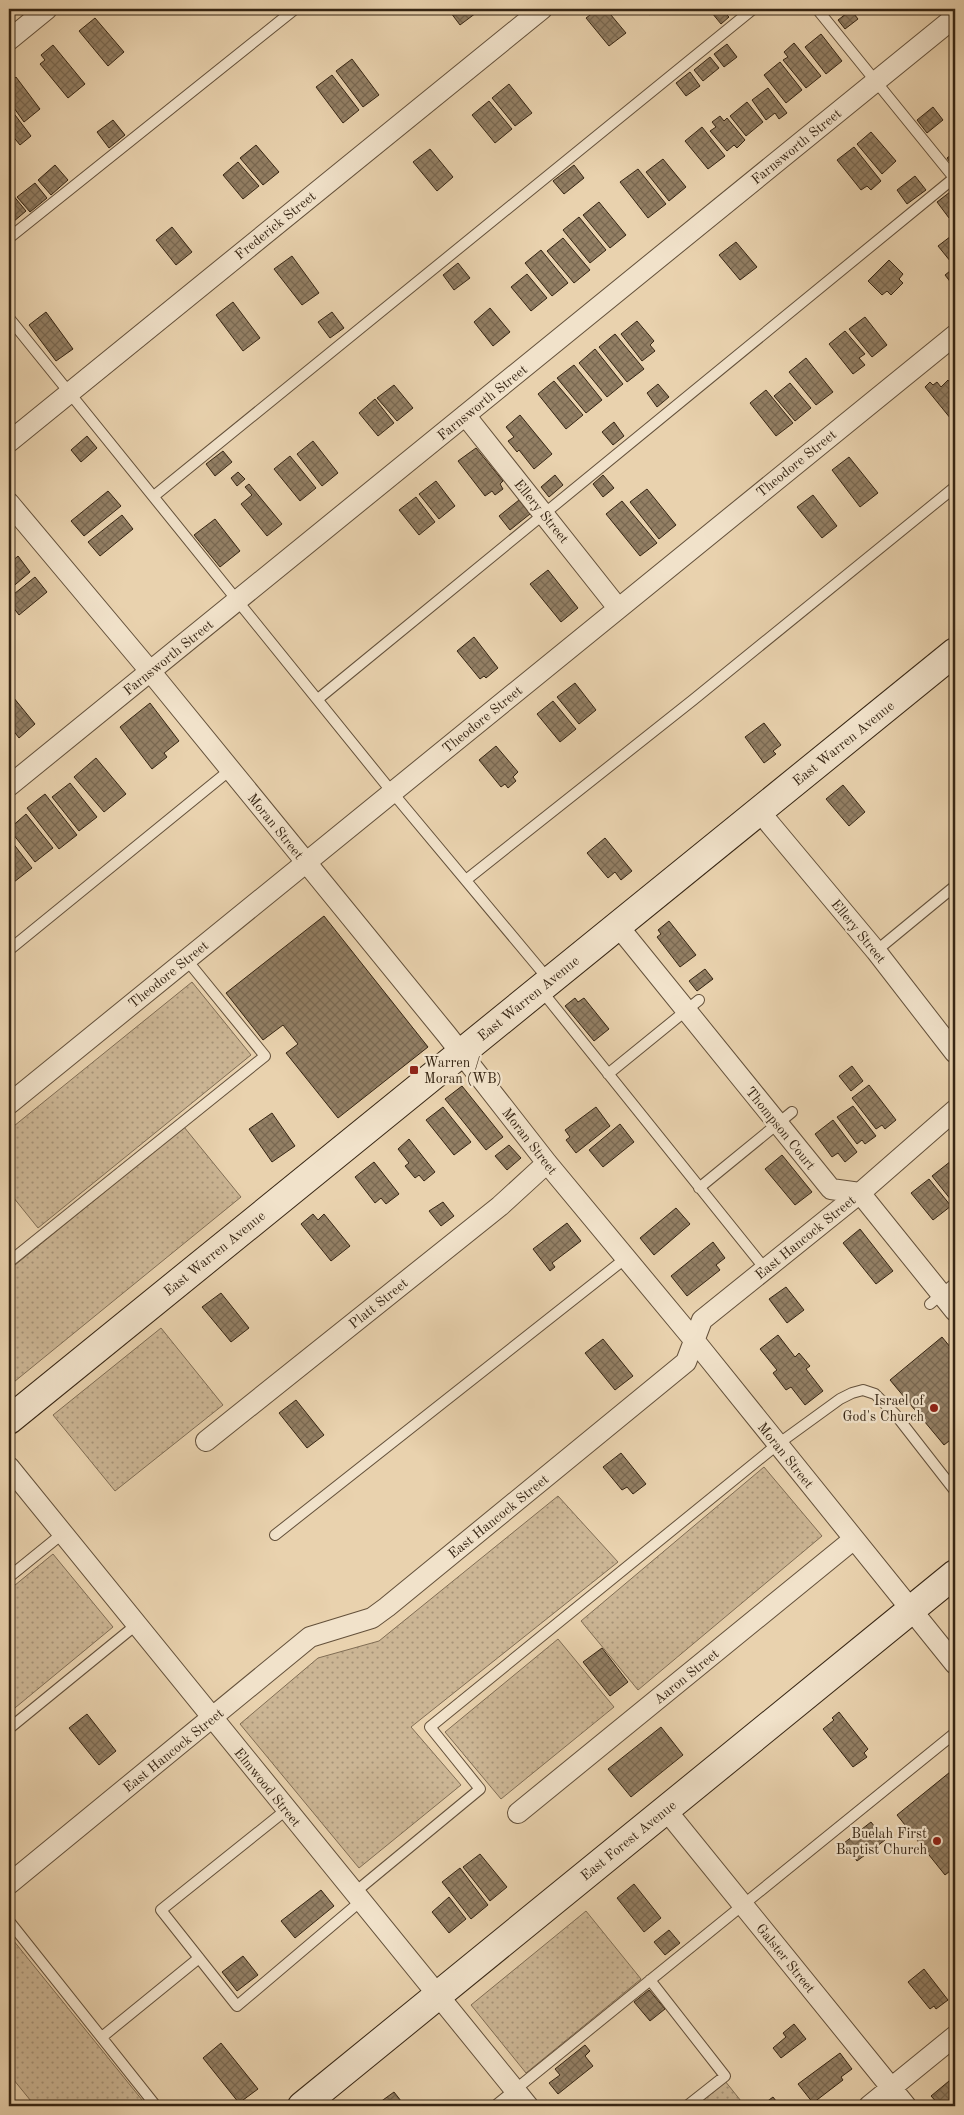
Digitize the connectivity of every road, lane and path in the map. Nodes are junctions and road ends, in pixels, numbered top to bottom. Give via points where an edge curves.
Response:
1 (47, 9) edge
2 (295, 9) edge
3 (542, 9) edge
4 (753, 9) edge
5 (817, 9) edge
6 (955, 17) edge
7 (9, 40) edge
8 (876, 82) junction
9 (955, 178) edge
10 (9, 238) edge
11 (9, 318) edge
12 (955, 334) edge
13 (69, 393) junction
14 (465, 415) junction
15 (9, 442) edge
16 (955, 487) edge
17 (154, 496) junction
18 (9, 503) edge
19 (543, 514) junction
20 (238, 600) junction
21 (618, 608) junction
22 (955, 652) edge
23 (150, 671) junction
24 (318, 699) junction
25 (230, 770) junction
26 (9, 786) edge
27 (392, 792) junction
28 (760, 811) junction
29 (305, 861) junction
30 (466, 880) junction
31 (955, 886) edge
32 (618, 926) junction
33 (9, 950) edge
34 (876, 951) junction
35 (186, 960) junction
36 (545, 985) junction
37 (692, 1005) junction
38 (461, 1052) junction
39 (955, 1052) edge
40 (608, 1074) junction
41 (9, 1104) edge
42 (955, 1110) edge
43 (785, 1118) junction
44 (547, 1163) junction
45 (699, 1188) junction
46 (860, 1192) junction
47 (626, 1258) junction
48 (9, 1262) edge
49 (766, 1270) junction
50 (942, 1294) edge
51 (955, 1311) edge
52 (694, 1340) junction
53 (9, 1420) edge
54 (206, 1441) dead end
55 (778, 1444) junction
56 (9, 1467) edge
57 (955, 1491) edge
58 (62, 1534) junction
59 (275, 1536) dead end
60 (854, 1540) junction
61 (955, 1574) edge
62 (9, 1578) edge
63 (911, 1610) junction
64 (136, 1625) junction
65 (955, 1664) edge
66 (212, 1718) junction
67 (9, 1725) edge
68 (955, 1733) edge
69 (286, 1810) junction
70 (666, 1810) junction
71 (518, 1813) dead end
72 (9, 1884) edge
73 (358, 1897) junction
74 (743, 1905) junction
75 (9, 1921) edge
76 (199, 1958) junction
77 (650, 1980) junction
78 (438, 1996) junction
79 (955, 2036) edge
80 (102, 2038) junction
81 (891, 2088) junction
82 (514, 2090) junction
83 (156, 2106) edge
84 (302, 2106) edge
85 (495, 2106) edge
86 (528, 2106) edge
87 (687, 2106) edge
88 (869, 2106) edge
89 (906, 2106) edge

1 - 7 street
2 - 10 lane
3 - 13 street, Frederick Street
4 - 17 lane
5 - 8 lane
6 - 8 street, Farnsworth Street
8 - 9 lane
8 - 14 street, Farnsworth Street
9 - 19 lane
11 - 13 lane
12 - 21 street, Theodore Street
13 - 15 street, Frederick Street
13 - 17 lane
14 - 19 street, Ellery Street
14 - 20 street, Farnsworth Street
16 - 30 lane
17 - 20 lane
18 - 23 street, Moran Street
19 - 21 street, Ellery Street
19 - 24 lane
20 - 23 street, Farnsworth Street
20 - 24 lane
21 - 27 street, Theodore Street
22 - 28 main road, East Warren Avenue
23 - 25 street, Moran Street
23 - 26 street, Farnsworth Street
24 - 27 lane
25 - 29 street, Moran Street
25 - 33 lane
27 - 29 street, Theodore Street
27 - 30 lane
28 - 32 main road, East Warren Avenue
28 - 34 street, Ellery Street
29 - 35 street, Theodore Street
29 - 38 street, Moran Street
30 - 36 lane
31 - 34 lane
32 - 36 main road, East Warren Avenue
32 - 37 street, Thompson Court
34 - 39 street, Ellery Street
35 - 41 street, Theodore Street
35 - 48 lane via 265,1056
36 - 38 main road, East Warren Avenue
36 - 40 lane
37 - 40 lane
37 - 43 street, Thompson Court
38 - 44 street, Moran Street
38 - 53 main road, East Warren Avenue
40 - 45 lane
42 - 46 street, East Hancock Street
43 - 45 lane
43 - 46 street, Thompson Court via 830,1188
44 - 47 street, Moran Street
44 - 54 street, Platt Street via 500,1206
45 - 49 lane
46 - 49 street, East Hancock Street
46 - 50 street
47 - 52 street, Moran Street
47 - 59 lane
49 - 52 street, East Hancock Street via 702,1320
50 - 51 street
52 - 55 street, Moran Street
52 - 66 street, East Hancock Street via 686,1362 387,1607 372,1618 310,1637
55 - 57 lane via 840,1399 863,1390 875,1394 895,1414
55 - 60 street, Moran Street
55 - 73 lane via 430,1727 480,1789
56 - 58 street, Elmwood Street
58 - 62 lane
58 - 64 street, Elmwood Street
60 - 63 street, Moran Street
60 - 71 street, Aaron Street
61 - 63 main road, East Forest Avenue
63 - 65 street, Moran Street
63 - 70 main road, East Forest Avenue
64 - 66 street, Elmwood Street
64 - 67 lane via 11,1727
66 - 69 street, Elmwood Street
66 - 72 street, East Hancock Street
68 - 74 lane
69 - 73 street, Elmwood Street
69 - 76 lane via 161,1910
70 - 74 street, Galster Street
70 - 78 main road, East Forest Avenue
73 - 76 lane via 236,2006
73 - 78 street, Elmwood Street
74 - 77 lane
74 - 81 street, Galster Street
75 - 80 lane
76 - 80 lane
77 - 82 lane
77 - 87 lane via 725,2076
78 - 82 street, Elmwood Street
78 - 84 main road, East Forest Avenue
79 - 81 street
80 - 83 lane
81 - 88 street
81 - 89 street, Galster Street
82 - 85 lane
82 - 86 street, Elmwood Street

